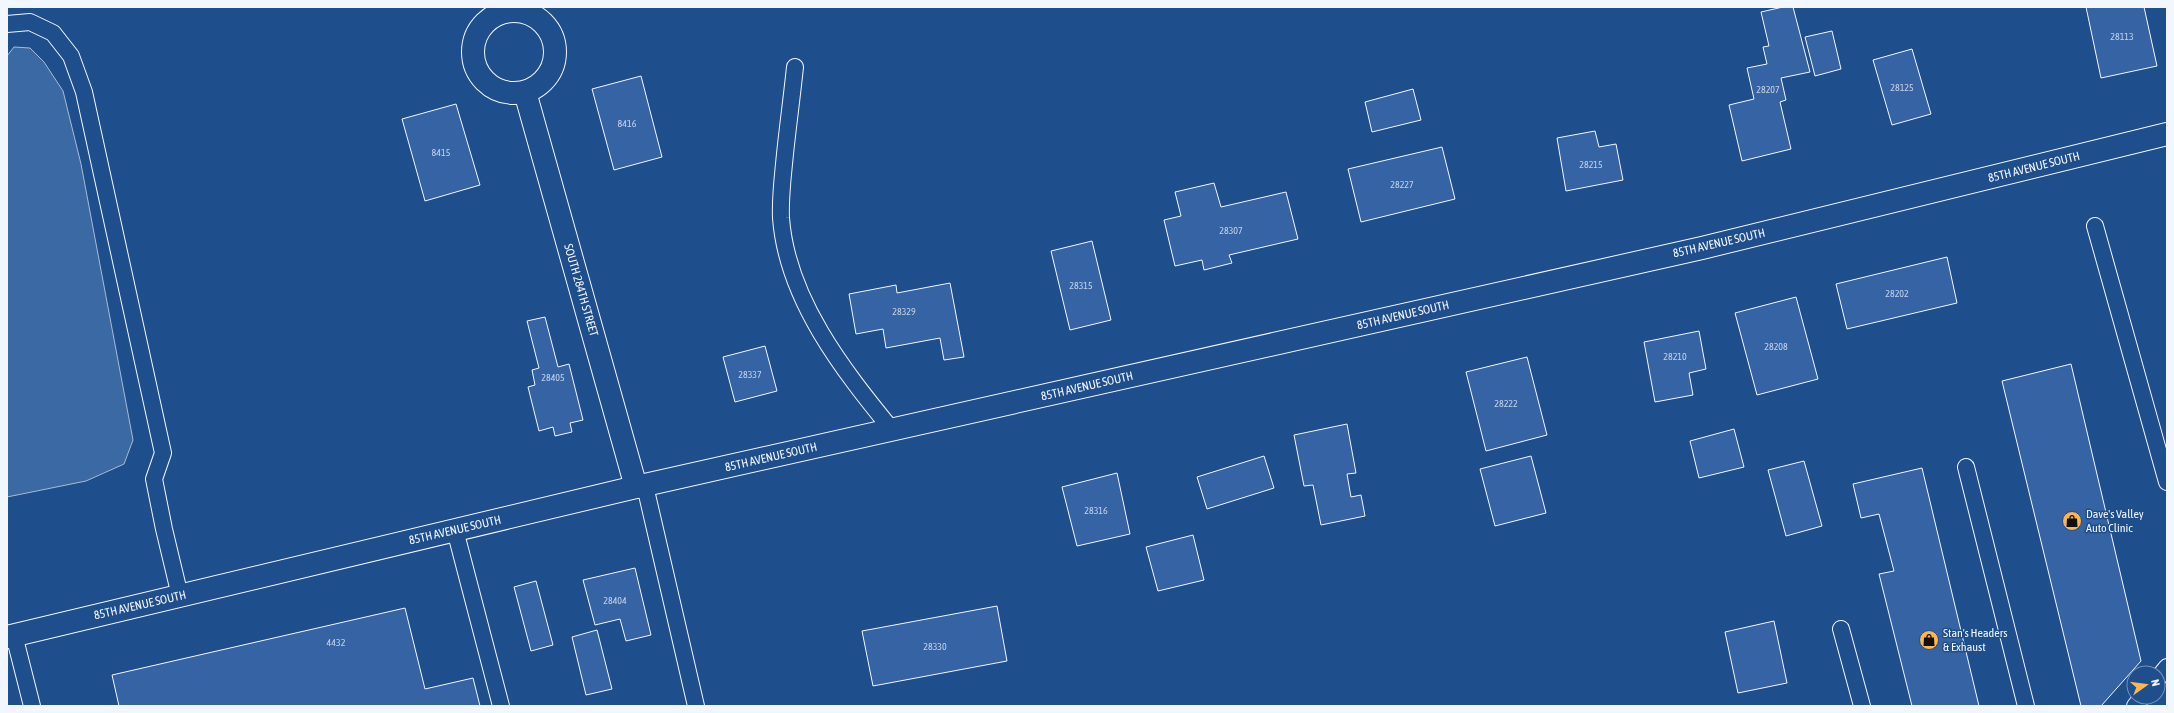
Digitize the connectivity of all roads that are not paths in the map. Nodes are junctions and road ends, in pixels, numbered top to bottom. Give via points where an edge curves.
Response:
1 (7, 24) edge
2 (795, 67) dead end
3 (526, 92) dead end
4 (2167, 134) edge
5 (2095, 226) dead end
6 (892, 430) junction
7 (1966, 467) dead end
8 (2167, 482) edge
9 (640, 486) junction
10 (455, 530) junction
11 (180, 596) junction
12 (1841, 629) dead end
13 (10, 636) edge
14 (32, 706) edge
15 (501, 706) edge
16 (696, 706) edge
17 (1862, 706) edge
18 (2026, 706) edge

1 - 11 lane via 30,22 53,33 71,56 84,92 163,453 154,479
2 - 6 lane via 781,191 781,219 795,280 812,316 847,372
3 - 9 street, SOUTH 284TH STREET
4 - 6 street, 85TH AVENUE SOUTH via 1702,248
5 - 8 lane
6 - 9 street, 85TH AVENUE SOUTH
7 - 18 lane
9 - 10 street, 85TH AVENUE SOUTH
9 - 16 lane
10 - 11 street, 85TH AVENUE SOUTH
10 - 15 lane
11 - 13 street, 85TH AVENUE SOUTH
12 - 17 lane
13 - 14 lane

